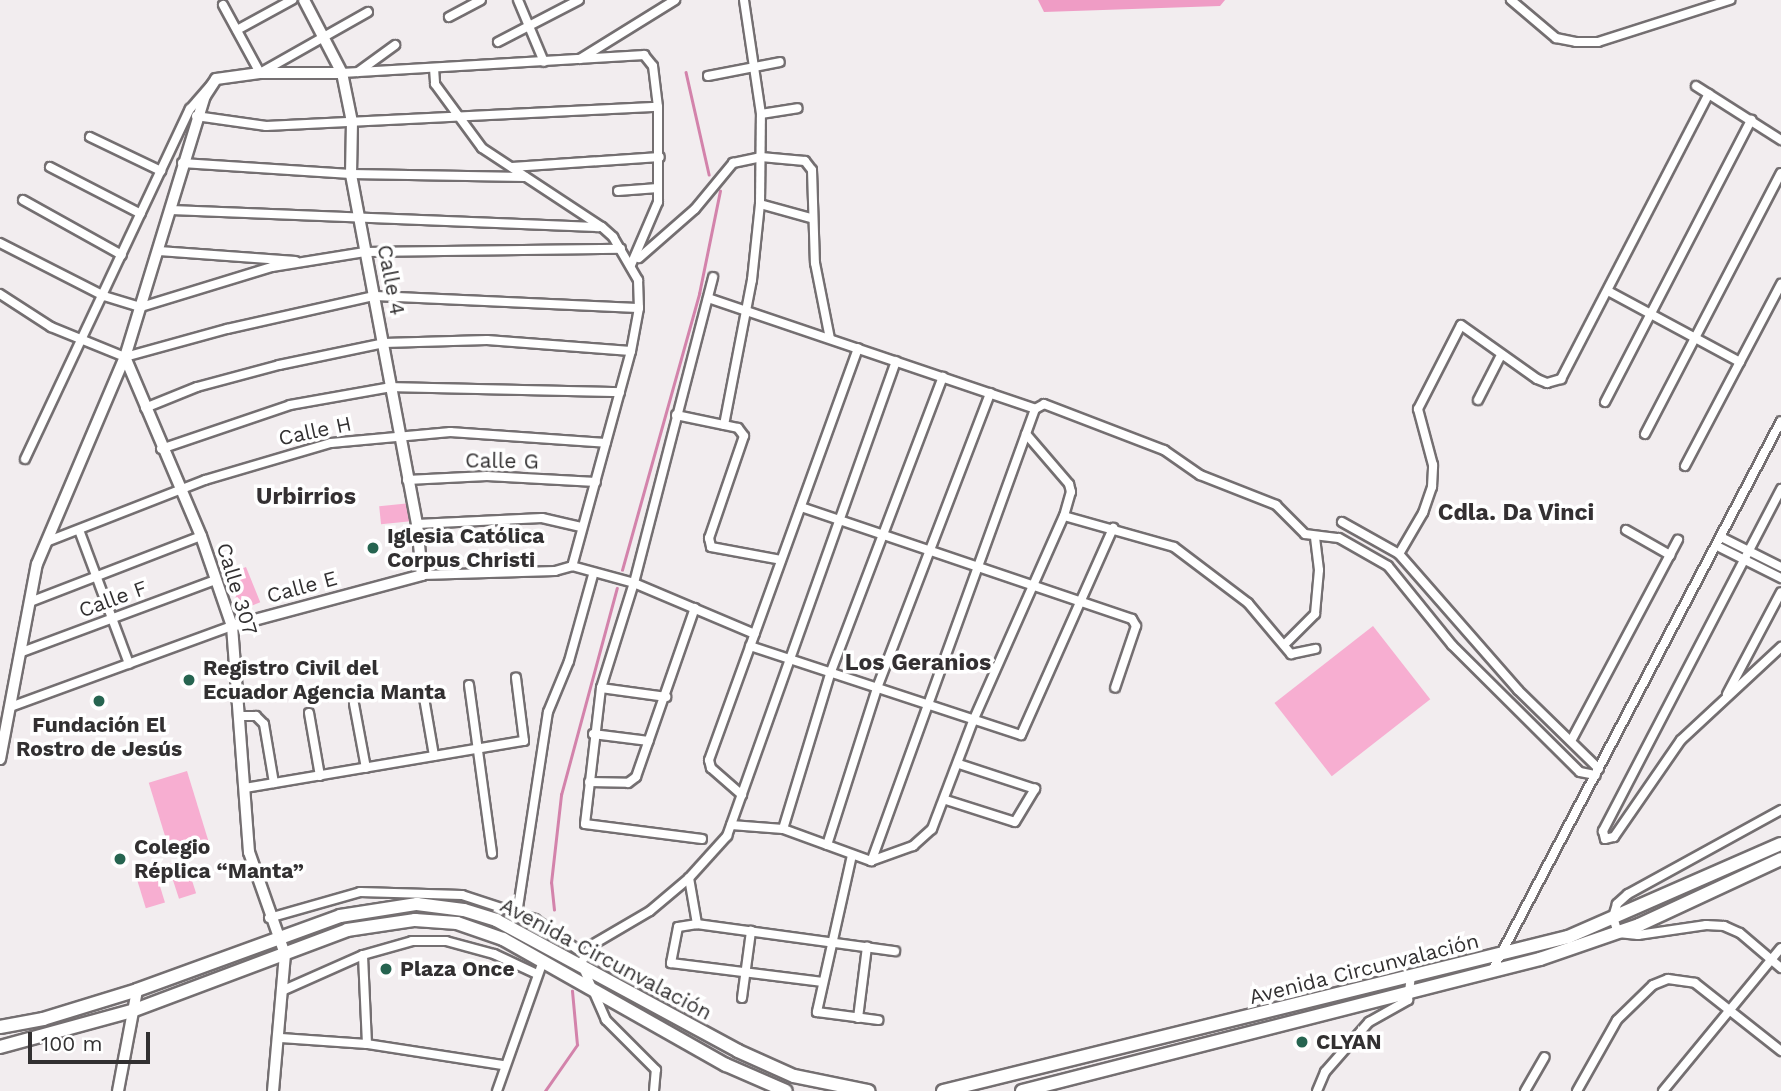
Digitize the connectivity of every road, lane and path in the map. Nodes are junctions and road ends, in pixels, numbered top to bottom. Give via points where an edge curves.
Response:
1 (292, 0) edge
2 (304, 0) edge
3 (481, 0) edge
4 (517, 0) edge
5 (579, 0) edge
6 (675, 0) edge
7 (744, 0) edge
8 (1511, 0) edge
9 (1730, 0) edge
10 (223, 5) dead end
11 (368, 12) dead end
12 (449, 16) dead end
13 (529, 26) junction
14 (237, 30) junction
15 (324, 38) junction
16 (498, 42) dead end
17 (395, 45) dead end
18 (577, 61) junction
19 (544, 62) junction
20 (780, 62) dead end
21 (434, 68) junction
22 (754, 69) junction
23 (358, 72) junction
24 (260, 73) junction
25 (342, 73) junction
26 (708, 76) dead end
27 (216, 79) junction
28 (1696, 86) dead end
29 (1709, 94) junction
30 (658, 107) junction
31 (798, 108) dead end
32 (761, 114) junction
33 (196, 116) junction
34 (455, 117) junction
35 (1751, 120) junction
36 (352, 122) junction
37 (90, 137) dead end
38 (1781, 140) edge
39 (660, 157) junction
40 (761, 157) junction
41 (182, 163) junction
42 (50, 167) dead end
43 (512, 167) junction
44 (161, 171) junction
45 (1781, 173) edge
46 (351, 174) junction
47 (525, 177) junction
48 (658, 188) junction
49 (618, 191) dead end
50 (23, 200) dead end
51 (760, 204) junction
52 (172, 210) junction
53 (141, 214) junction
54 (359, 217) junction
55 (811, 218) junction
56 (601, 227) junction
57 (0, 243) edge
58 (621, 249) junction
59 (159, 251) junction
60 (365, 252) junction
61 (122, 256) junction
62 (299, 262) junction
63 (634, 262) junction
64 (713, 277) dead end
65 (1781, 284) edge
66 (1608, 291) junction
67 (0, 294) edge
68 (104, 296) junction
69 (374, 296) junction
70 (708, 298) junction
71 (141, 307) junction
72 (639, 308) junction
73 (746, 310) junction
74 (1651, 314) junction
75 (1695, 337) junction
76 (830, 339) junction
77 (82, 342) junction
78 (384, 343) junction
79 (858, 348) junction
80 (631, 351) junction
81 (1501, 355) junction
82 (125, 357) junction
83 (896, 361) junction
84 (1740, 362) junction
85 (943, 377) junction
86 (391, 387) junction
87 (620, 392) junction
88 (990, 393) junction
89 (1478, 400) dead end
90 (1605, 402) dead end
91 (145, 408) junction
92 (1035, 409) junction
93 (676, 415) junction
94 (1781, 421) edge
95 (724, 425) junction
96 (399, 434) junction
97 (1645, 434) dead end
98 (1026, 435) junction
99 (606, 443) junction
100 (161, 449) junction
101 (25, 459) dead end
102 (1685, 466) dead end
103 (407, 480) junction
104 (596, 482) junction
105 (1781, 489) edge
106 (183, 491) junction
107 (801, 507) junction
108 (1064, 516) junction
109 (839, 520) junction
110 (1342, 522) dead end
111 (417, 524) junction
112 (581, 527) junction
113 (1113, 528) junction
114 (79, 530) junction
115 (1626, 530) dead end
116 (882, 534) junction
117 (201, 536) junction
118 (1315, 537) junction
119 (1678, 540) dead end
120 (46, 542) junction
121 (1719, 542) junction
122 (930, 550) junction
123 (1399, 554) junction
124 (1670, 555) junction
125 (1747, 555) junction
126 (781, 560) junction
127 (978, 565) junction
128 (572, 566) junction
129 (1781, 568) edge
130 (422, 575) junction
131 (593, 575) junction
132 (97, 576) junction
133 (1781, 578) edge
134 (216, 580) junction
135 (634, 583) junction
136 (1034, 584) junction
137 (1781, 592) edge
138 (1081, 600) junction
139 (30, 603) junction
140 (695, 608) junction
141 (112, 618) junction
142 (232, 626) junction
143 (755, 634) junction
144 (1284, 645) junction
145 (750, 646) junction
146 (1781, 647) edge
147 (1315, 649) dead end
148 (22, 652) junction
149 (790, 659) junction
150 (129, 664) junction
151 (830, 674) junction
152 (516, 678) dead end
153 (469, 685) dead end
154 (601, 688) junction
155 (877, 688) junction
156 (1115, 688) dead end
157 (423, 692) dead end
158 (666, 698) junction
159 (1723, 700) junction
160 (354, 704) dead end
161 (13, 706) junction
162 (926, 707) junction
163 (309, 713) dead end
164 (242, 716) junction
165 (973, 721) junction
166 (593, 734) junction
167 (649, 741) junction
168 (1571, 741) junction
169 (479, 749) junction
170 (434, 756) junction
171 (0, 760) edge
172 (958, 764) junction
173 (366, 768) junction
174 (1597, 772) junction
175 (320, 776) junction
176 (589, 782) junction
177 (274, 783) junction
178 (245, 788) junction
179 (741, 794) junction
180 (946, 800) junction
181 (1781, 810) edge
182 (730, 825) junction
183 (782, 829) junction
184 (702, 839) dead end
185 (1781, 844) edge
186 (827, 845) junction
187 (492, 853) dead end
188 (852, 855) junction
189 (1781, 859) edge
190 (871, 861) junction
191 (689, 878) junction
192 (517, 914) junction
193 (269, 918) junction
194 (697, 924) junction
195 (1616, 927) junction
196 (751, 931) junction
197 (278, 938) junction
198 (831, 943) junction
199 (867, 947) junction
200 (1781, 948) edge
201 (895, 951) dead end
202 (285, 954) junction
203 (363, 955) junction
204 (1501, 956) junction
205 (583, 959) junction
206 (1770, 960) junction
207 (543, 961) junction
208 (1781, 968) edge
209 (1492, 971) junction
210 (745, 972) junction
211 (537, 974) junction
212 (1411, 976) junction
213 (823, 982) junction
214 (587, 984) junction
215 (136, 990) junction
216 (284, 990) junction
217 (1411, 991) junction
218 (742, 998) dead end
219 (1730, 1007) junction
220 (132, 1012) junction
221 (858, 1018) junction
222 (878, 1020) dead end
223 (0, 1027) edge
224 (281, 1038) junction
225 (367, 1044) junction
226 (0, 1047) edge
227 (1781, 1051) edge
228 (1545, 1057) dead end
229 (503, 1065) junction
230 (982, 1088) edge
231 (118, 1091) edge
232 (274, 1091) edge
233 (497, 1091) edge
234 (654, 1091) edge
235 (786, 1091) edge
236 (868, 1091) edge
237 (943, 1091) edge
238 (1022, 1091) edge
239 (1317, 1091) edge
240 (1525, 1091) edge
241 (1577, 1091) edge
242 (1663, 1091) edge

1 - 14 street
2 - 15 street, Calle 4
3 - 12 street
4 - 13 street
5 - 13 street
6 - 18 street
7 - 22 street
8 - 9 street via 1556,38 1576,42 1598,42
10 - 14 street
11 - 15 street
13 - 16 street
13 - 19 street
14 - 24 street
15 - 24 street
15 - 25 street, Calle 4
17 - 23 street
18 - 19 street
18 - 30 street via 644,55 653,66
19 - 21 street
20 - 22 street
21 - 23 street
21 - 34 street via 435,84
22 - 26 street
22 - 32 street
23 - 25 street
24 - 25 street
24 - 27 street
25 - 36 street, Calle 4
27 - 33 street
27 - 44 street via 190,109
28 - 29 street
29 - 35 street
29 - 66 street
30 - 34 street
30 - 39 street
31 - 32 street
32 - 40 street
33 - 36 street via 266,126
33 - 41 street
34 - 36 street
34 - 43 street via 482,148
35 - 38 street
35 - 74 street
36 - 46 street, Calle 4
37 - 44 street
39 - 43 street
39 - 48 street
40 - 51 street
40 - 55 street via 810,164
40 - 63 street via 725,169 695,209
41 - 46 street
41 - 52 street
42 - 53 street
43 - 47 street
44 - 53 street
45 - 75 street
46 - 47 street
46 - 54 street, Calle 4
47 - 56 street
48 - 49 street
48 - 63 street
50 - 61 street
51 - 55 street
51 - 73 street
52 - 54 street
52 - 59 street
53 - 61 street
54 - 56 street
54 - 60 street, Calle 4
55 - 76 street
56 - 58 street
57 - 68 street
58 - 60 street
58 - 63 street
59 - 62 street
59 - 71 street
60 - 62 street
60 - 69 street, Calle 4
61 - 68 street
62 - 71 street
63 - 72 street
64 - 70 street
65 - 84 street
66 - 74 street
66 - 81 street via 1561,379 1542,381
67 - 77 street
68 - 71 street
68 - 77 street
69 - 72 street
69 - 78 street, Calle 4
69 - 82 street via 226,328
70 - 73 street
70 - 93 street
71 - 82 street
72 - 80 street
73 - 76 street
73 - 95 street
74 - 75 street
74 - 90 street
75 - 84 street
75 - 97 street
76 - 79 street
77 - 82 street
77 - 101 street
78 - 80 street via 486,340
78 - 86 street, Calle 4
78 - 91 street via 197,387
79 - 83 street
79 - 107 street
80 - 87 street
81 - 89 street
81 - 123 street via 1461,325 1422,395 1419,427 1433,465 1432,487
82 - 91 street, Calle 307
82 - 120 street
83 - 85 street
83 - 109 street
84 - 102 street
85 - 88 street
85 - 116 street
86 - 87 street
86 - 96 street, Calle 4
86 - 100 street via 290,405
87 - 99 street
88 - 92 street
88 - 122 street
91 - 100 street, Calle 307
92 - 98 street
92 - 118 street via 1044,404 1164,450 1200,475 1276,505 1299,530
93 - 95 street
93 - 135 street
94 - 121 street
95 - 126 street via 740,429 745,438 709,545 715,550
96 - 99 street, Calle H via 450,432
96 - 103 street, Calle 4
96 - 106 street, Calle H via 291,452
98 - 108 street via 1069,484
98 - 127 street
99 - 104 street
100 - 106 street, Calle 307
103 - 104 street, Calle G via 487,476
103 - 111 street, Calle 4
104 - 112 street
105 - 125 street
106 - 114 street, Calle H
106 - 117 street, Calle 307
107 - 109 street
107 - 126 street
108 - 113 street
108 - 136 street
109 - 116 street
109 - 149 street
110 - 123 street
111 - 112 street via 542,518
111 - 130 street, Calle 4
112 - 128 street
113 - 138 street
113 - 144 street via 1156,540 1190,557 1248,603
114 - 120 street, Calle H
114 - 132 street
115 - 124 street
116 - 122 street
116 - 151 street
117 - 132 street
117 - 134 street, Calle 307
118 - 144 street via 1319,570 1315,614
118 - 174 street via 1339,538 1388,566 1452,645 1580,772
119 - 124 street
120 - 139 street
121 - 125 street
121 - 174 street
122 - 127 street
122 - 155 street
123 - 168 street via 1518,690
124 - 168 street
125 - 129 street
125 - 133 street
125 - 159 street via 1603,831 1605,839 1614,837 1681,740
126 - 143 street
127 - 136 street
127 - 162 street
128 - 130 street, Calle E via 555,572
128 - 131 street
130 - 142 street, Calle E
131 - 135 street
131 - 192 street via 569,661 548,712
132 - 139 street
132 - 141 street
134 - 141 street, Calle F
134 - 142 street, Calle 307
135 - 140 street
135 - 154 street
136 - 138 street
136 - 165 street
137 - 159 street
138 - 156 street via 1135,623
138 - 165 street via 1021,735
139 - 148 street
140 - 143 street
140 - 158 street
141 - 148 street, Calle F
141 - 150 street
142 - 150 street, Calle E
142 - 164 street, Calle 307
143 - 145 street
144 - 147 street via 1294,656
145 - 149 street
145 - 179 street via 709,760 711,768
146 - 159 street
148 - 161 street
149 - 151 street
149 - 179 street
150 - 161 street, Calle E
151 - 155 street
151 - 183 street
152 - 169 street via 524,741
153 - 169 street
154 - 158 street
154 - 166 street
155 - 162 street
155 - 186 street
157 - 170 street
158 - 167 street
160 - 173 street
161 - 171 street
162 - 165 street
162 - 190 street
163 - 175 street
164 - 177 street via 256,716 264,724
164 - 178 street, Calle 307
165 - 172 street
166 - 167 street
166 - 176 street
167 - 176 street via 633,781
168 - 174 street
169 - 170 street
169 - 187 street
170 - 173 street
172 - 180 street
172 - 180 street via 1035,789 1015,822
173 - 175 street
174 - 204 street
175 - 177 street
176 - 184 street via 585,824
177 - 178 street
178 - 193 street, Calle 307 via 249,852
179 - 182 street
180 - 190 street via 932,829 913,846
181 - 195 street via 1622,897
182 - 183 street
182 - 191 street via 707,861
183 - 186 street
185 - 195 highway, Avenida Circunvalación
186 - 188 street
188 - 190 street
188 - 198 street
189 - 195 highway, Avenida Circunvalación
191 - 194 street
191 - 205 street via 650,911 592,945
192 - 193 street via 462,895 415,890 360,892
192 - 205 street via 535,919
193 - 197 street, Calle 307
194 - 196 street
194 - 210 street via 678,927 671,963
195 - 204 highway, Avenida Circunvalación
195 - 206 street via 1658,935 1724,926 1740,933
195 - 209 highway, Avenida Circunvalación
196 - 198 street
196 - 210 street
197 - 202 street, Calle 307
197 - 205 highway, Avenida Circunvalación via 340,916 417,904 496,920
197 - 215 highway, Avenida Circunvalación
198 - 199 street
198 - 213 street
199 - 201 street
199 - 221 street
200 - 206 street
202 - 207 highway, Avenida Circunvalación via 347,930 415,920 457,923 503,939
202 - 216 street, Calle 307
202 - 220 highway, Avenida Circunvalación
203 - 211 street via 412,941 446,941 494,954
203 - 216 street
203 - 225 street
204 - 209 street
204 - 212 highway, Avenida Circunvalación
205 - 214 street
205 - 236 highway, Avenida Circunvalación via 738,1051 794,1076
206 - 208 street
206 - 219 street
207 - 211 street
207 - 214 highway, Avenida Circunvalación
209 - 217 highway, Avenida Circunvalación
210 - 213 street
210 - 218 street
211 - 229 street
212 - 217 street
212 - 230 highway, Avenida Circunvalación
213 - 221 street via 817,1012
214 - 234 street via 606,1020 656,1070
214 - 235 highway, Avenida Circunvalación via 726,1065
215 - 220 street
215 - 223 highway, Avenida Circunvalación via 43,1019
216 - 224 street, Calle 307
217 - 238 highway, Avenida Circunvalación
217 - 239 street via 1408,1000 1369,1022 1325,1072
219 - 227 street
219 - 241 street via 1695,983 1668,979 1653,985 1617,1020
219 - 242 street
220 - 226 highway, Avenida Circunvalación
220 - 231 street
221 - 222 street
224 - 225 street
224 - 232 street, Calle 307
225 - 229 street
228 - 240 street
229 - 233 street
230 - 237 highway, Avenida Circunvalación

